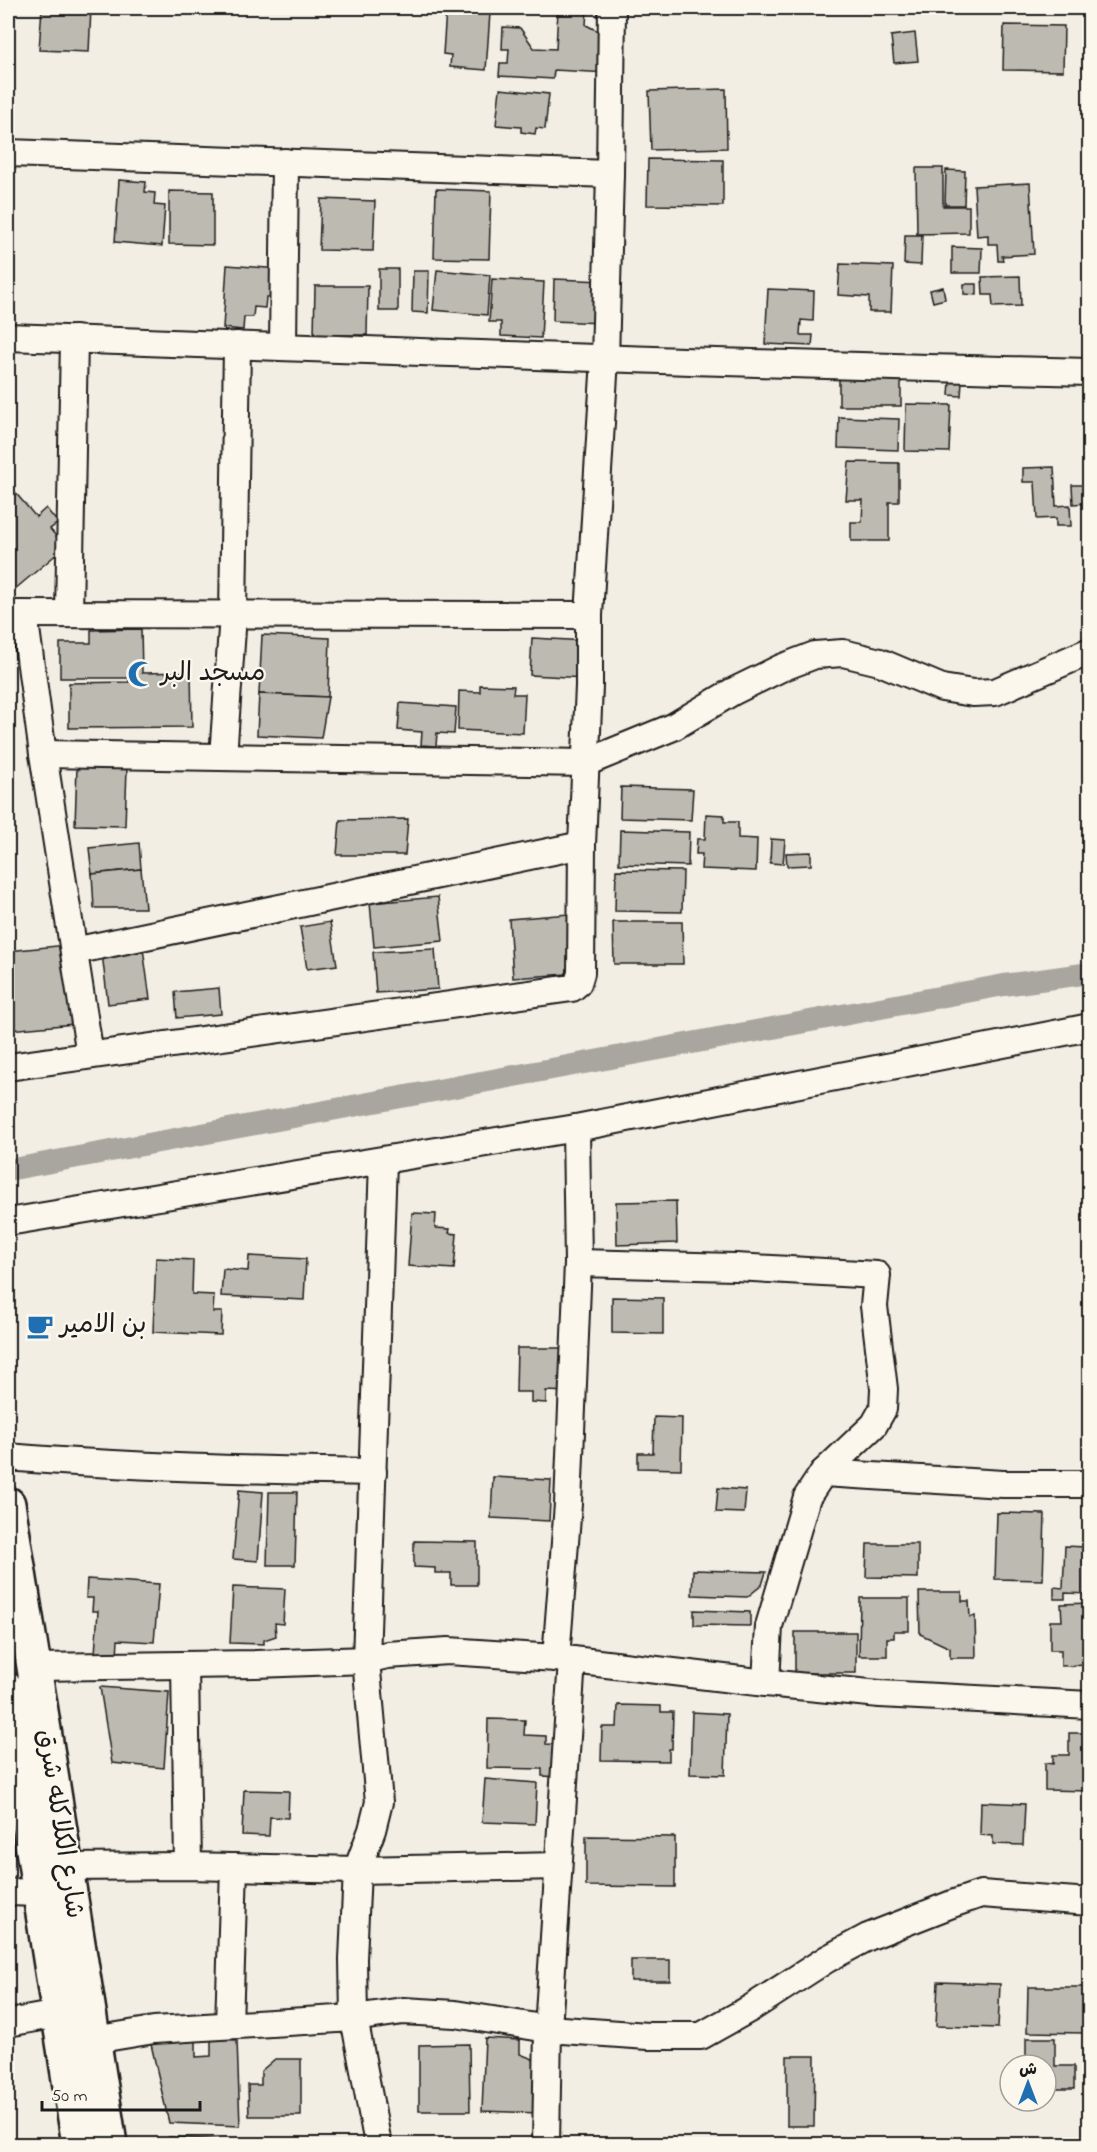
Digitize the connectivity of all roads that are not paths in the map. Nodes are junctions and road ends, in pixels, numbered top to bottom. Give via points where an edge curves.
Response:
1 (612, 8) edge
2 (8, 153) edge
3 (285, 162) junction
4 (610, 174) junction
5 (8, 337) edge
6 (74, 339) junction
7 (237, 345) junction
8 (284, 347) junction
9 (605, 359) junction
10 (1089, 372) edge
11 (16, 614) edge
12 (69, 614) junction
13 (233, 615) junction
14 (589, 615) junction
15 (1089, 651) edge
16 (43, 754) junction
17 (222, 757) junction
18 (585, 763) junction
19 (582, 845) junction
20 (74, 951) junction
21 (1089, 1027) edge
22 (90, 1055) junction
23 (8, 1067) edge
24 (576, 1128) junction
25 (383, 1161) junction
26 (8, 1222) edge
27 (578, 1263) junction
28 (8, 1456) edge
29 (373, 1472) junction
30 (823, 1473) junction
31 (1089, 1484) edge
32 (8, 1504) edge
33 (564, 1659) junction
34 (366, 1660) junction
35 (185, 1665) junction
36 (34, 1667) junction
37 (766, 1683) junction
38 (8, 1690) edge
39 (1089, 1705) edge
40 (12, 1742) edge
41 (188, 1866) junction
42 (558, 1866) junction
43 (65, 1867) junction
44 (234, 1867) junction
45 (357, 1870) junction
46 (23, 1892) edge
47 (1089, 1902) edge
48 (354, 2018) junction
49 (8, 2023) edge
50 (229, 2025) junction
51 (548, 2029) junction
52 (72, 2033) junction
53 (79, 2145) edge
54 (110, 2145) edge
55 (378, 2145) edge
56 (546, 2145) edge

1 - 4 street
2 - 3 street
3 - 4 street
3 - 8 street
4 - 9 street
5 - 6 street
6 - 7 street
6 - 12 street
7 - 8 street
7 - 13 street
8 - 9 street
9 - 10 street
9 - 14 street
11 - 12 street
11 - 16 street
12 - 13 street
13 - 14 street
13 - 17 street
14 - 18 street
15 - 18 street via 995,692 973,693 942,688 880,662 843,653 815,655 742,687 673,727
16 - 17 street
16 - 20 street
17 - 18 street
18 - 19 street
19 - 20 street
19 - 22 street via 581,973 572,988
20 - 22 street
21 - 24 street
22 - 23 street
24 - 25 street
24 - 27 street
25 - 26 street
25 - 29 street
27 - 30 street via 877,1275 874,1306 883,1409 874,1425
27 - 33 street
28 - 29 street via 192,1469
29 - 34 street
30 - 31 street via 1003,1484
30 - 37 street via 807,1497 769,1626
32 - 36 street, شارع الكلاكله شرق
33 - 34 street via 448,1651
33 - 37 street
33 - 42 street
34 - 35 street
34 - 45 street via 379,1802
35 - 36 street
35 - 41 street
36 - 43 street, شارع الكلاكله شرق
37 - 39 street via 880,1694
38 - 40 street, شارع الكلاكله شرق
40 - 46 street, شارع الكلاكله شرق
41 - 43 street
41 - 44 street
42 - 45 street
42 - 51 street
43 - 52 street, شارع الكلاكله شرق
44 - 45 street
44 - 50 street
45 - 48 street
46 - 52 street, شارع الكلاكله شرق
47 - 51 street via 981,1894 952,1904 868,1937 701,2036
48 - 50 street
48 - 51 street via 403,2011 455,2014
48 - 55 street
49 - 52 street
50 - 52 street
51 - 56 street
52 - 53 street, شارع الكلاكله شرق
52 - 54 street, شارع الكلاكله شرق

